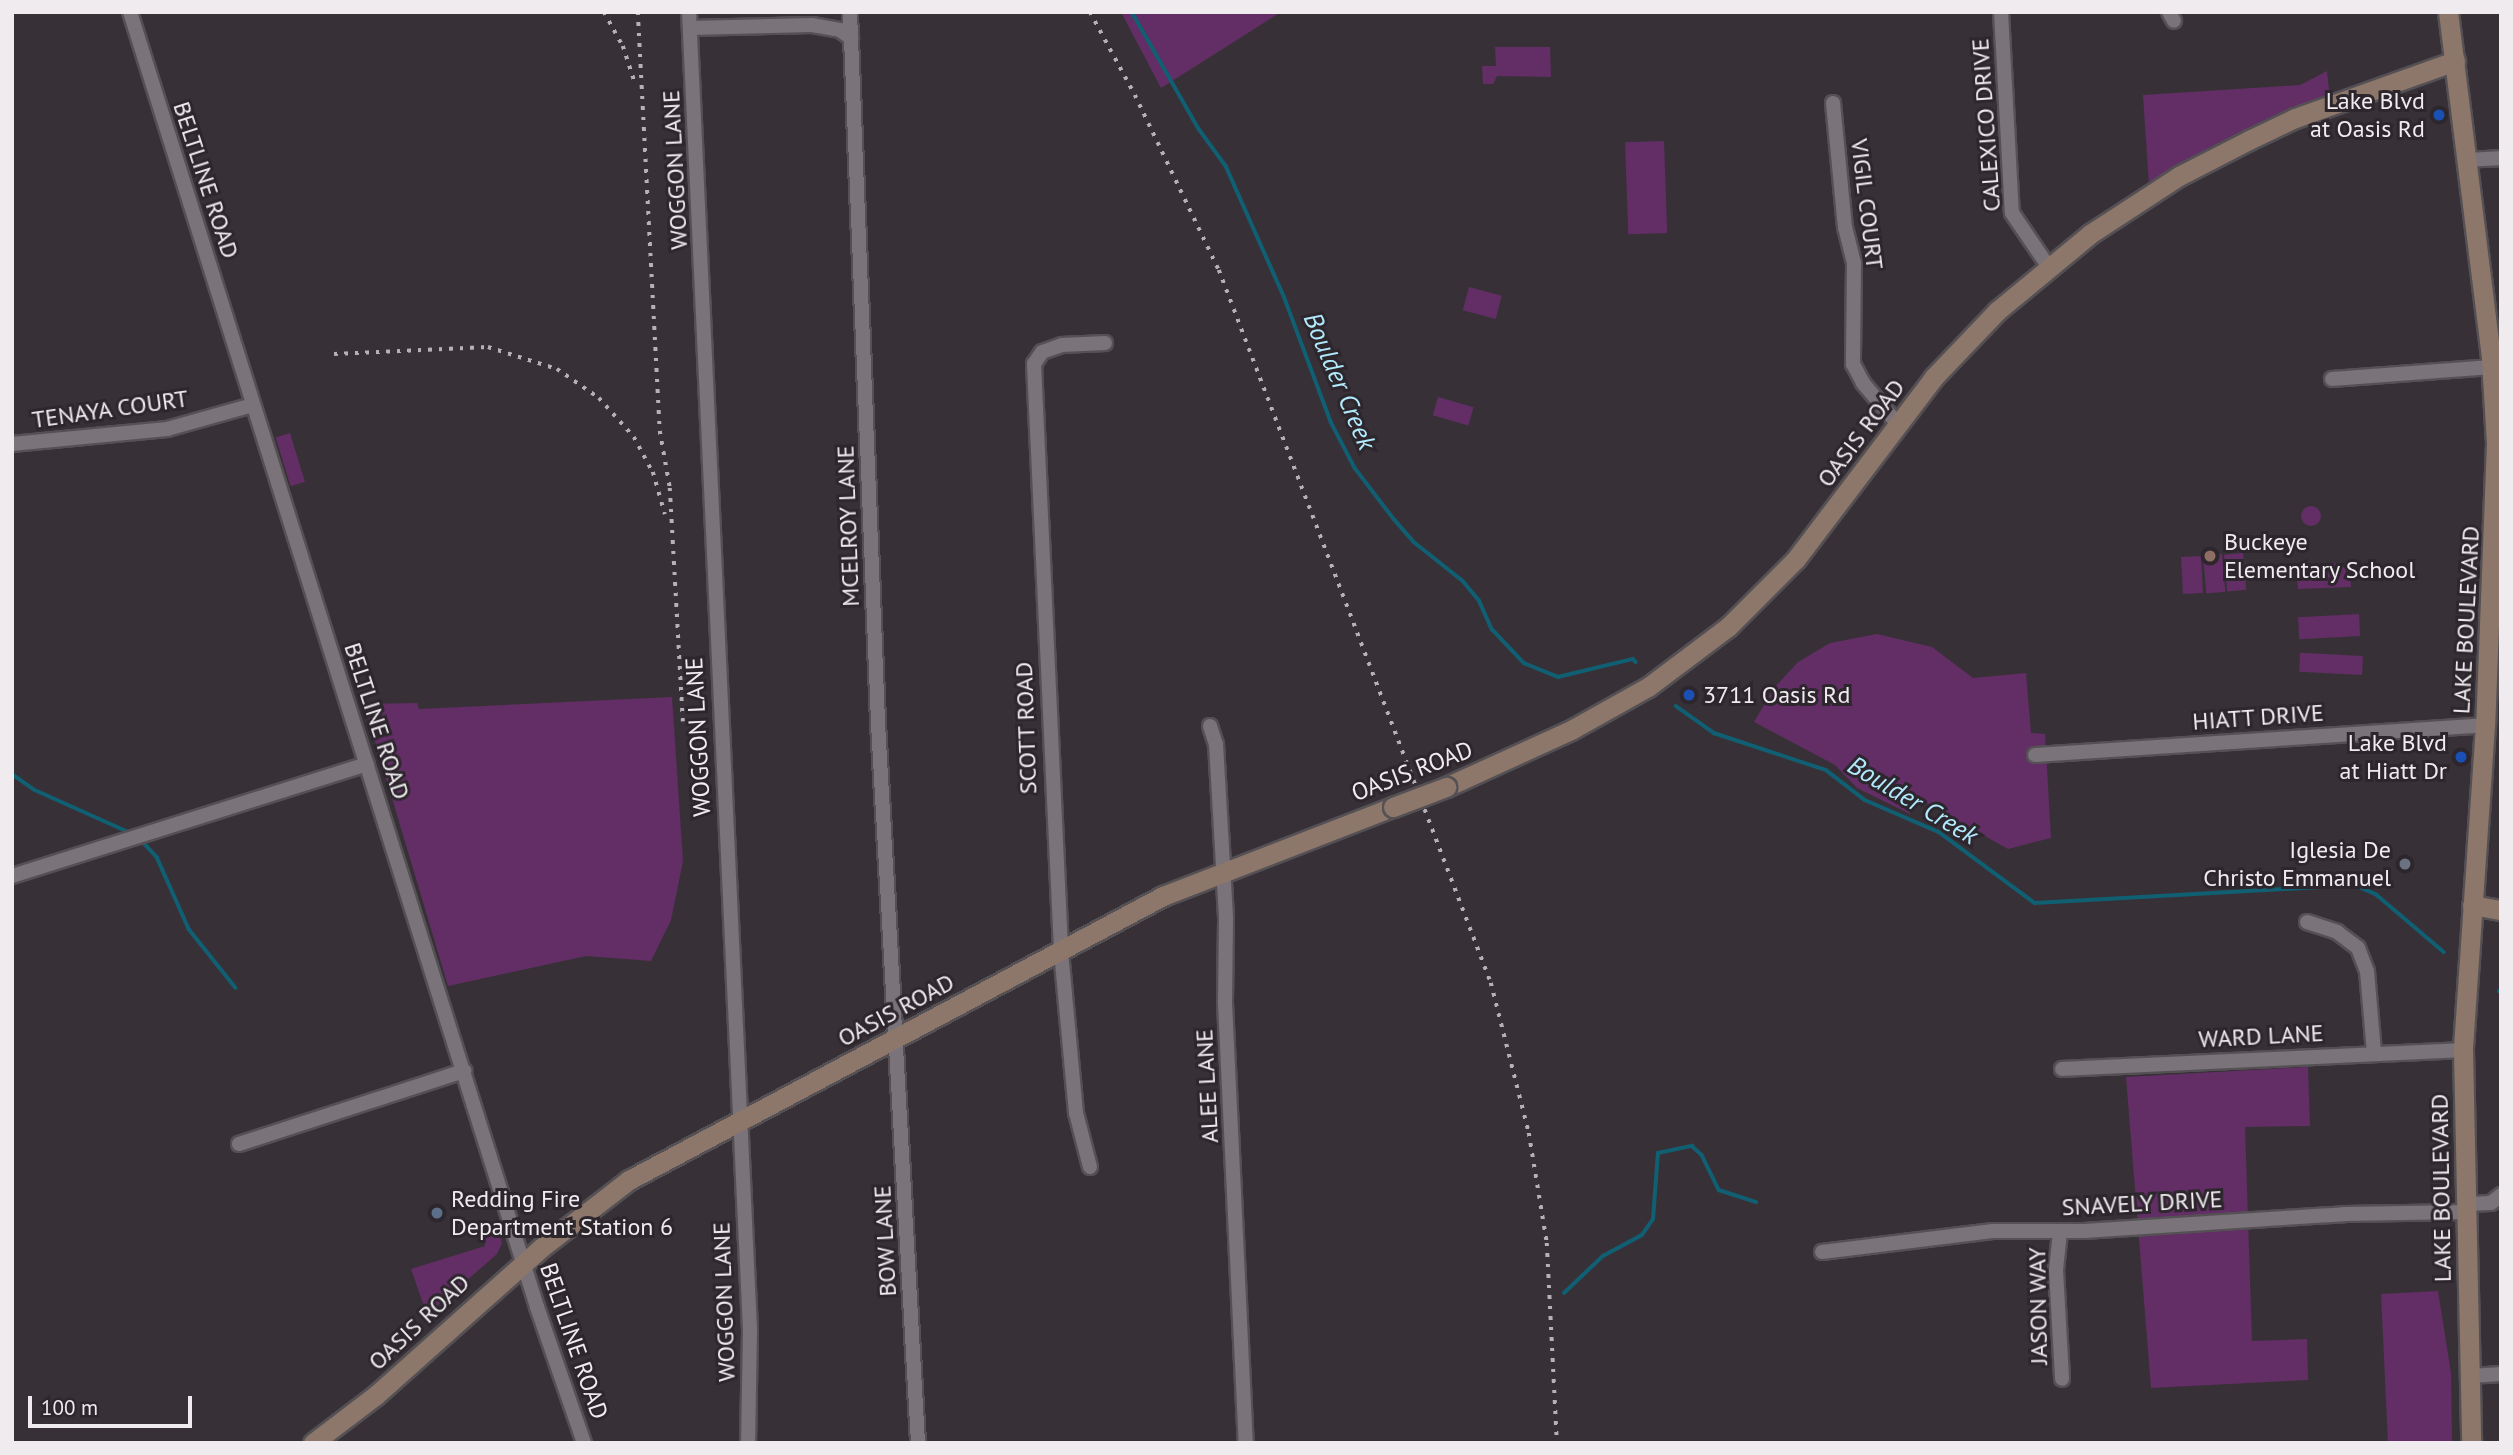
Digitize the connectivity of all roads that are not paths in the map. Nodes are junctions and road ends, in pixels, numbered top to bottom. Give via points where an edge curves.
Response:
1 (130, 12) edge
2 (689, 12) edge
3 (850, 12) edge
4 (2001, 12) edge
5 (2448, 12) edge
6 (690, 28) junction
7 (851, 38) junction
8 (2455, 61) junction
9 (1833, 103) dead end
10 (2501, 158) edge
11 (2465, 160) junction
12 (2049, 266) junction
13 (1105, 343) dead end
14 (2492, 367) junction
15 (2332, 379) dead end
16 (254, 405) junction
17 (1896, 422) junction
18 (12, 444) edge
19 (2485, 725) junction
20 (1210, 726) dead end
21 (2035, 755) dead end
22 (367, 764) junction
23 (1222, 870) junction
24 (12, 876) edge
25 (2472, 905) junction
26 (2501, 909) edge
27 (2307, 922) dead end
28 (1061, 950) junction
29 (897, 1037) junction
30 (2463, 1050) junction
31 (2374, 1053) junction
32 (2062, 1069) dead end
33 (464, 1071) junction
34 (742, 1119) junction
35 (239, 1144) dead end
36 (1090, 1167) dead end
37 (2501, 1195) edge
38 (2465, 1208) junction
39 (2060, 1231) junction
40 (1822, 1252) dead end
41 (523, 1263) junction
42 (2501, 1374) edge
43 (2470, 1376) junction
44 (2062, 1379) dead end
45 (313, 1443) edge
46 (584, 1443) edge
47 (748, 1443) edge
48 (918, 1443) edge
49 (1246, 1443) edge
50 (2471, 1443) edge

1 - 16 street, BELTLINE ROAD
2 - 6 street, WOGGON LANE
3 - 7 street, MCELROY LANE
4 - 12 street, CALEXICO DRIVE via 2010,205 2017,226
5 - 8 main road, LAKE BOULEVARD
6 - 7 street via 812,25 840,30
6 - 34 street, WOGGON LANE
7 - 29 street, MCELROY LANE via 878,723
8 - 11 main road, LAKE BOULEVARD
8 - 12 main road, OASIS ROAD via 2295,118 2215,156 2116,216
9 - 17 street, VIGIL COURT via 1845,228 1854,263 1852,357 1863,383
10 - 11 street
11 - 14 main road, LAKE BOULEVARD
12 - 17 main road, OASIS ROAD via 1971,337
13 - 28 street, SCOTT ROAD via 1062,345 1041,352 1034,364
14 - 15 street
14 - 19 main road, LAKE BOULEVARD via 2496,522
16 - 18 street, TENAYA COURT via 167,429
16 - 22 street, BELTLINE ROAD
17 - 23 main road, OASIS ROAD, bridge via 1796,559 1700,650 1648,687 1571,730 1446,787
19 - 21 street, HIATT DRIVE
19 - 25 main road, LAKE BOULEVARD
20 - 23 street, ALEE LANE via 1216,744
22 - 24 street
22 - 33 street, BELTLINE ROAD
23 - 28 main road, OASIS ROAD
23 - 49 street, ALEE LANE
25 - 26 main road
25 - 30 main road, LAKE BOULEVARD
27 - 31 street via 2337,932 2358,948 2367,971
28 - 29 main road, OASIS ROAD
28 - 36 street, SCOTT ROAD via 1076,1113
29 - 34 main road, OASIS ROAD
29 - 48 street, BOW LANE
30 - 31 street, WARD LANE
30 - 38 main road, LAKE BOULEVARD
31 - 32 street, WARD LANE
33 - 35 street
33 - 41 street, BELTLINE ROAD
34 - 41 main road, OASIS ROAD via 629,1180
34 - 47 street, WOGGON LANE via 750,1331
37 - 38 street, SNAVELY DRIVE via 2491,1203
38 - 39 street, SNAVELY DRIVE
38 - 43 main road, LAKE BOULEVARD
39 - 40 street, SNAVELY DRIVE via 1993,1231
39 - 44 street, JASON WAY via 2056,1270
41 - 45 main road, OASIS ROAD via 376,1395
41 - 46 street, BELTLINE ROAD
42 - 43 street
43 - 50 main road, LAKE BOULEVARD

